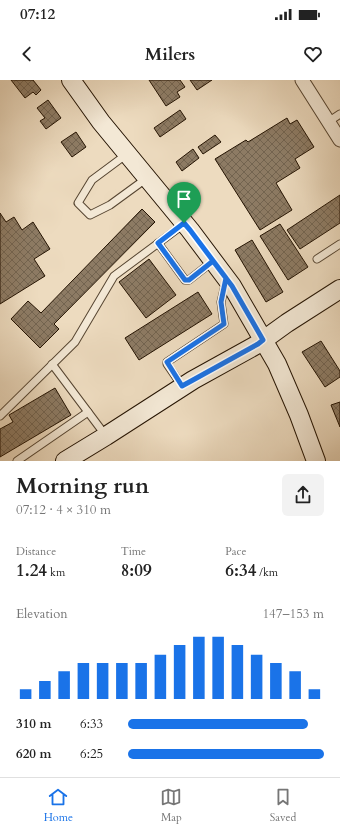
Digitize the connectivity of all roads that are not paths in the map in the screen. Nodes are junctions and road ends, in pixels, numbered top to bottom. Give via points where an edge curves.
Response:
1 (71, 80) edge
2 (302, 80) edge
3 (340, 114) edge
4 (328, 122) junction
5 (340, 140) edge
6 (127, 154) junction
7 (147, 178) junction
8 (184, 223) junction
9 (158, 243) junction
10 (340, 244) edge
11 (316, 259) dead end
12 (213, 261) junction
13 (226, 278) junction
14 (340, 289) edge
15 (263, 340) junction
16 (52, 364) junction
17 (182, 386) junction
18 (88, 412) junction
19 (0, 416) edge
20 (106, 436) junction
21 (17, 461) edge
22 (65, 461) edge
23 (316, 461) edge

1 - 6 street
2 - 4 street
3 - 4 lane
4 - 5 street
6 - 7 street
6 - 7 lane via 92,180 78,203 90,215 110,205
7 - 8 street
8 - 9 lane
8 - 12 street
9 - 12 lane via 185,280 189,280
9 - 16 lane via 114,276 75,342
10 - 11 lane
12 - 13 street
13 - 15 street
13 - 17 lane via 221,302 224,324 167,362
14 - 15 street
15 - 17 street
15 - 23 street via 277,364
16 - 18 lane
16 - 19 lane
17 - 20 street
18 - 20 lane
18 - 21 lane
20 - 22 street

